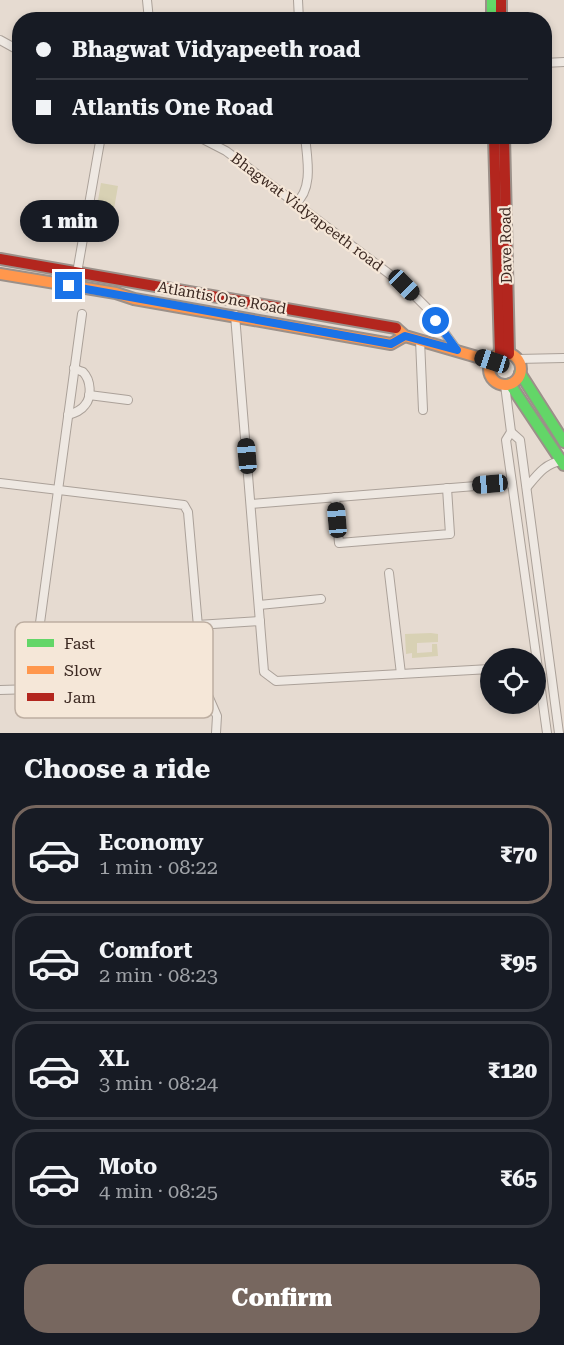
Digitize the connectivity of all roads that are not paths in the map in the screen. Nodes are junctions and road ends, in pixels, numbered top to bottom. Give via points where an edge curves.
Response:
1 (100, 144) edge
2 (212, 144) edge
3 (305, 144) edge
4 (494, 144) edge
5 (504, 144) edge
6 (295, 204) junction
7 (0, 259) edge
8 (77, 273) junction
9 (0, 274) edge
10 (82, 314) dead end
11 (235, 315) junction
12 (405, 336) junction
13 (420, 340) junction
14 (457, 350) junction
15 (504, 357) junction
16 (564, 358) edge
17 (74, 368) junction
18 (520, 373) junction
19 (507, 385) junction
20 (89, 395) junction
21 (128, 400) dead end
22 (423, 410) dead end
23 (68, 415) junction
24 (511, 432) junction
25 (564, 442) edge
26 (563, 463) edge
27 (0, 483) edge
28 (512, 483) junction
29 (527, 487) junction
30 (447, 488) junction
31 (58, 490) junction
32 (335, 497) junction
33 (251, 504) junction
34 (389, 573) dead end
35 (321, 599) dead end
36 (259, 605) junction
37 (260, 621) junction
38 (40, 622) edge
39 (198, 622) edge
40 (213, 624) edge
41 (534, 648) edge
42 (546, 667) edge
43 (550, 667) junction
44 (480, 670) edge
45 (400, 674) junction
46 (0, 690) edge
47 (15, 690) edge
48 (213, 707) edge
49 (544, 714) edge
50 (216, 733) edge
51 (547, 733) edge
52 (559, 733) edge

1 - 8 street
2 - 6 street, Bhagwat Vidyapeeth road
3 - 6 street via 306,187
4 - 15 street via 496,260
5 - 15 street, Dave Road
6 - 14 street, Bhagwat Vidyapeeth road via 404,285 426,307
7 - 8 street, Atlantis One Road
8 - 12 street, Atlantis One Road via 395,327
9 - 11 street, Atlantis One Road
10 - 17 street
11 - 12 street, Atlantis One Road via 391,344
11 - 33 street
12 - 13 street, Atlantis One Road
13 - 14 street, Atlantis One Road
13 - 22 street
14 - 15 street, Atlantis One Road
15 - 16 street
15 - 18 street via 520,363
15 - 19 street via 489,372 495,381
17 - 20 street via 83,372
17 - 23 street
18 - 19 street via 515,382
18 - 25 street
19 - 24 street
19 - 26 street
20 - 21 street
20 - 23 street via 85,406
23 - 31 street
24 - 28 street via 506,440
24 - 29 street via 520,440
26 - 29 street via 554,462 543,469
27 - 31 street
28 - 30 street
28 - 41 street
29 - 43 street
30 - 32 street
30 - 32 street via 450,534 339,543
31 - 38 street
31 - 39 street via 184,505 188,512
32 - 33 street
33 - 36 street
34 - 45 street
35 - 36 street
36 - 37 street
37 - 40 street
37 - 45 street via 264,672 276,681
42 - 43 street
43 - 52 street
44 - 45 street
46 - 47 street
48 - 50 street
49 - 51 street

